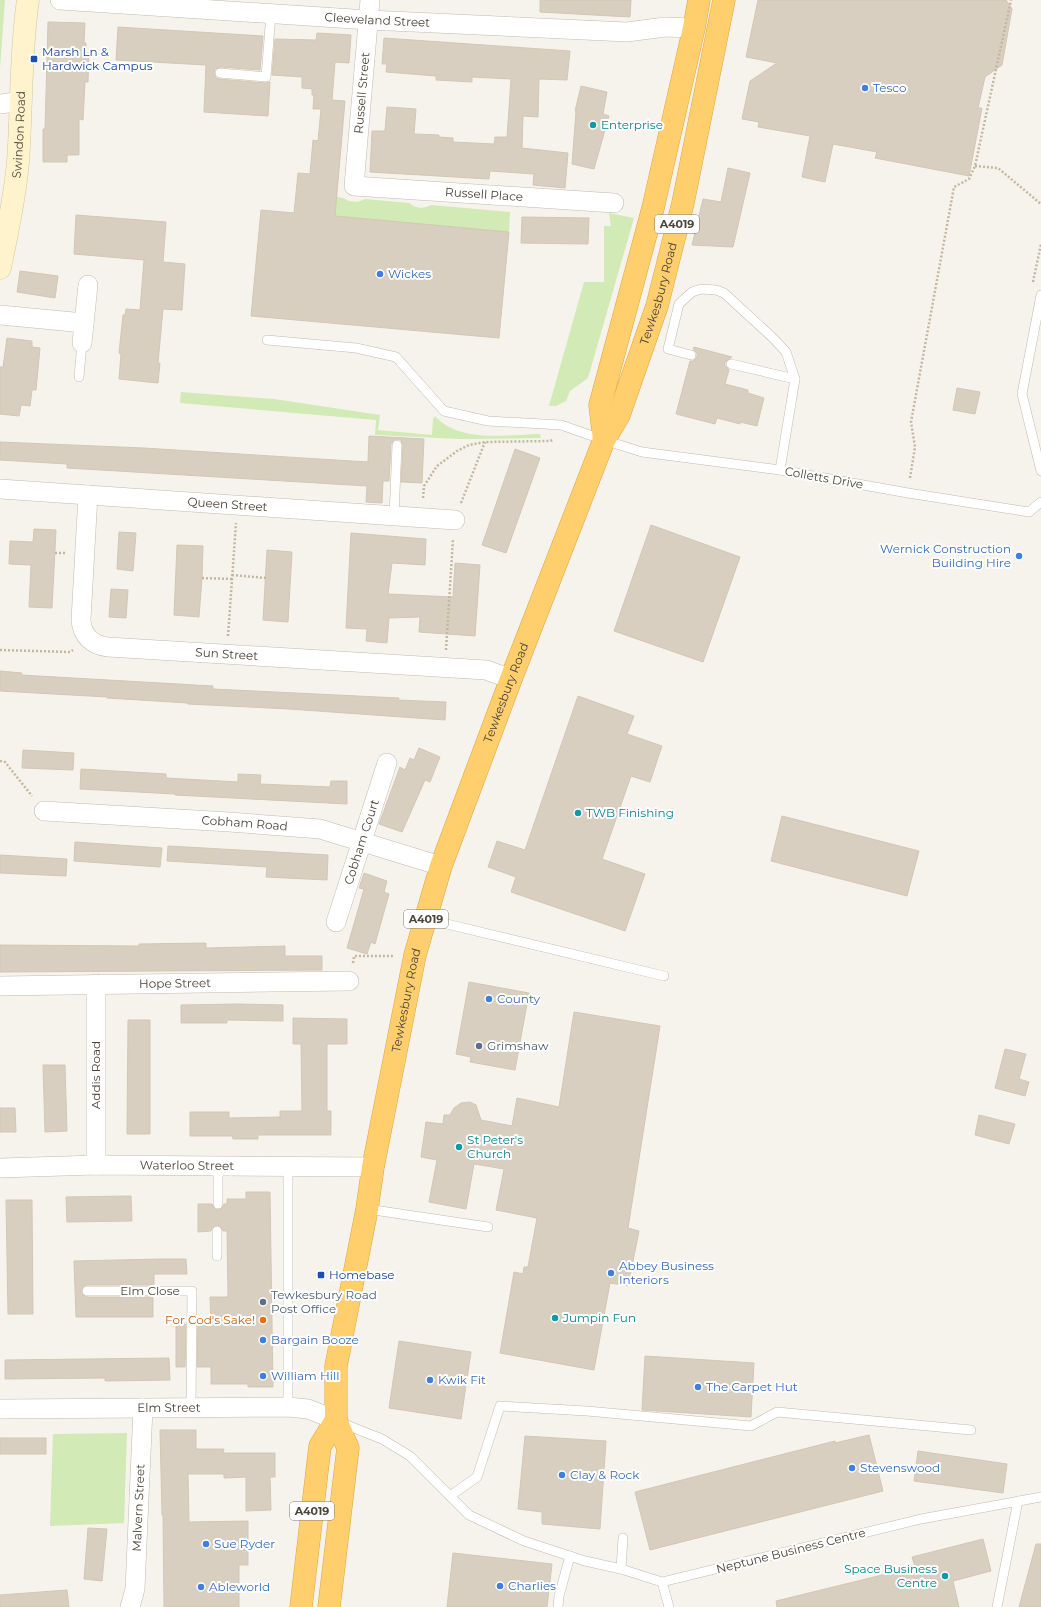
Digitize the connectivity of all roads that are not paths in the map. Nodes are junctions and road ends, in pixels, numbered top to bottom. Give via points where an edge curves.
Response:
1 (28, 0) edge
2 (60, 0) edge
3 (370, 0) edge
4 (699, 0) edge
5 (724, 0) edge
6 (251, 6) edge
7 (271, 14) junction
8 (369, 20) junction
9 (694, 28) junction
10 (220, 73) dead end
11 (22, 101) junction
12 (0, 104) edge
13 (354, 186) joint
14 (614, 203) dead end
15 (0, 268) edge
16 (88, 285) dead end
17 (1041, 295) edge
18 (0, 315) edge
19 (84, 323) junction
20 (267, 340) dead end
21 (82, 343) joint
22 (691, 355) dead end
23 (731, 364) dead end
24 (79, 377) dead end
25 (795, 379) junction
26 (604, 440) junction
27 (397, 445) dead end
28 (780, 470) junction
29 (1041, 472) edge
30 (0, 490) edge
31 (88, 495) junction
32 (1041, 502) edge
33 (394, 517) junction
34 (455, 520) road end
35 (511, 679) junction
36 (387, 763) dead end
37 (44, 811) road end
38 (362, 843) junction
39 (441, 866) junction
40 (426, 919) junction
41 (336, 922) dead end
42 (664, 976) dead end
43 (349, 981) road end
44 (96, 984) junction
45 (0, 986) edge
46 (96, 1165) junction
47 (218, 1167) junction
48 (288, 1167) junction
49 (373, 1167) junction
50 (0, 1168) edge
51 (218, 1204) dead end
52 (367, 1209) junction
53 (488, 1227) dead end
54 (217, 1231) dead end
55 (218, 1256) dead end
56 (87, 1291) dead end
57 (143, 1408) junction
58 (191, 1408) junction
59 (288, 1408) junction
60 (0, 1409) edge
61 (336, 1420) junction
62 (970, 1430) dead end
63 (450, 1496) junction
64 (1041, 1497) edge
65 (1018, 1501) junction
66 (623, 1538) dead end
67 (570, 1556) junction
68 (621, 1569) junction
69 (662, 1582) junction
70 (130, 1607) edge
71 (301, 1607) edge
72 (329, 1607) edge
73 (558, 1607) edge
74 (669, 1607) edge
75 (997, 1607) edge

1 - 11 street, Swindon Road via 23,40
2 - 6 street, Cleeveland Street
3 - 8 street, Russell Street
4 - 9 highway, Tewkesbury Road / A4019
5 - 26 highway, Tewkesbury Road / A4019 via 683,203 657,306 619,415
6 - 7 street, Cleeveland Street
7 - 8 street, Cleeveland Street
7 - 10 lane via 266,77
8 - 9 street, Cleeveland Street via 627,32 665,27
8 - 13 street, Russell Street
9 - 26 highway, Tewkesbury Road / A4019 via 653,208 600,405
11 - 12 street
11 - 15 street, Swindon Road via 18,164
13 - 14 street, Russell Place
16 - 19 street
17 - 29 lane via 1022,394
18 - 19 street
19 - 21 street
20 - 26 lane, Colletts Drive via 356,348 396,357 444,411 488,421 561,425
21 - 24 lane
22 - 25 lane via 668,349 679,304 692,292 716,290 724,293 786,352
23 - 25 lane
25 - 28 lane
26 - 28 lane, Colletts Drive via 642,452
26 - 35 highway, Tewkesbury Road / A4019
27 - 33 lane
28 - 32 lane, Colletts Drive via 1029,512
30 - 31 street, Queen Street
31 - 33 street, Queen Street
31 - 35 street, Sun Street via 81,620 89,640 101,646 486,670
33 - 34 street, Queen Street
35 - 39 highway, Tewkesbury Road / A4019
36 - 38 street, Cobham Court
37 - 38 street, Cobham Road via 320,829
38 - 39 street, Cobham Road
38 - 41 street, Cobham Court
39 - 40 highway, Tewkesbury Road / A4019
40 - 42 lane
40 - 49 highway, Tewkesbury Road / A4019 via 415,955
43 - 44 street, Hope Street
44 - 45 street, Hope Street
44 - 46 street, Addis Road
46 - 47 street, Waterloo Street
46 - 50 street, Waterloo Street
47 - 48 street, Waterloo Street
47 - 51 lane
48 - 49 street, Waterloo Street
48 - 59 lane
49 - 52 highway, Tewkesbury Road / A4019
52 - 53 lane
52 - 61 highway, Tewkesbury Road / A4019 via 336,1366
54 - 55 lane
56 - 58 lane, Elm Close via 192,1292
57 - 58 street, Elm Street
57 - 60 street, Elm Street
57 - 70 street, Malvern Street via 135,1590
58 - 59 street, Elm Street
59 - 61 street, Elm Street via 308,1409
61 - 63 lane via 382,1438 410,1456
61 - 71 highway, A4019 via 320,1446
61 - 72 highway, Tewkesbury Road / A4019 via 348,1448
62 - 63 lane via 777,1412 751,1426 500,1406 477,1477
63 - 67 lane via 469,1515 524,1541
64 - 65 lane
65 - 69 lane, Neptune Business Centre via 921,1519
65 - 75 lane
66 - 68 lane
67 - 68 lane
67 - 73 lane
68 - 69 lane
69 - 74 lane

